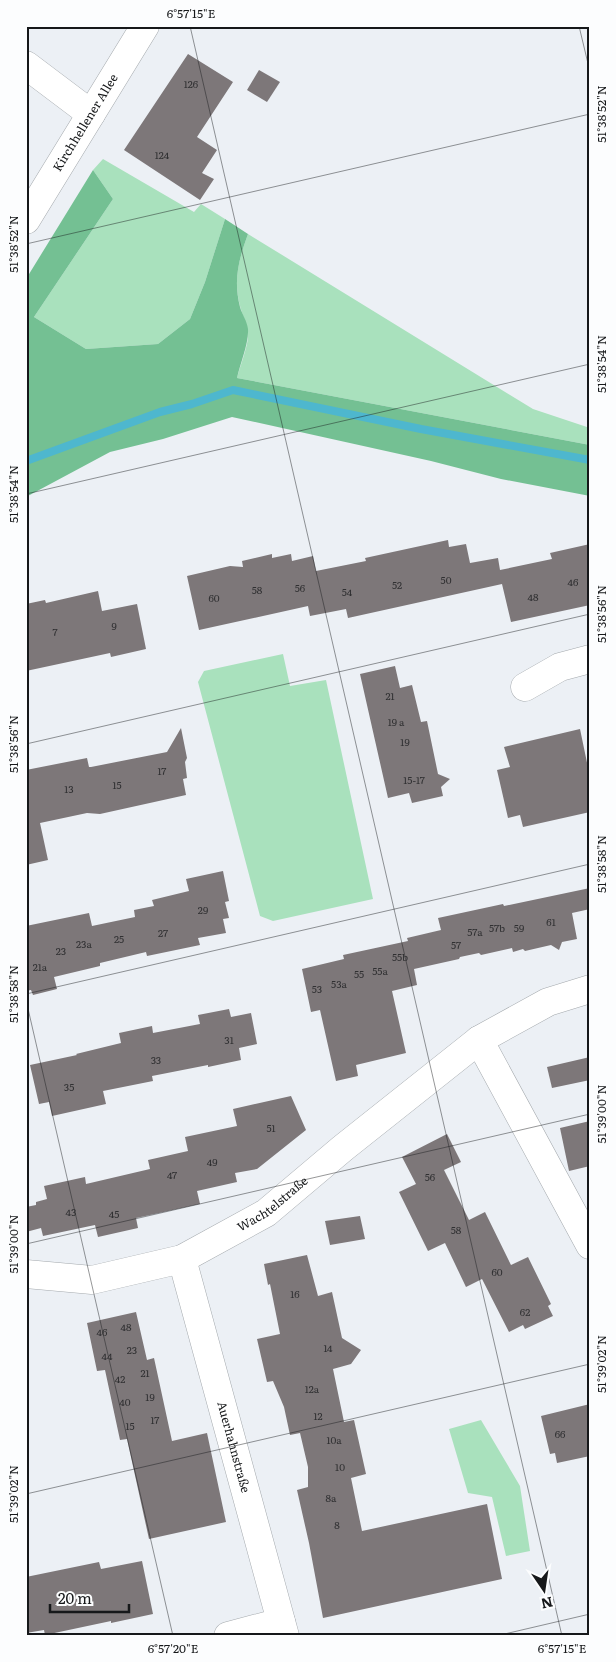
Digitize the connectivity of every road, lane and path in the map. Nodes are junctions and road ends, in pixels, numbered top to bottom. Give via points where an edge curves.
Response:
1 (145, 26) edge
2 (26, 65) edge
3 (91, 114) junction
4 (26, 220) edge
5 (590, 659) edge
6 (526, 688) dead end
7 (590, 989) edge
8 (479, 1040) junction
9 (590, 1245) edge
10 (182, 1260) junction
11 (26, 1274) edge
12 (283, 1629) edge
13 (228, 1636) edge

1 - 3 street, Kirchhellener Allee
2 - 3 street
3 - 4 street, Kirchhellener Allee
5 - 6 street via 560,666
7 - 8 street, Wachtelstraße via 548,1002
8 - 9 street
8 - 10 street, Wachtelstraße via 266,1213
10 - 11 street, Wachtelstraße via 92,1280
10 - 12 street, Auerhahnstraße
12 - 13 street

